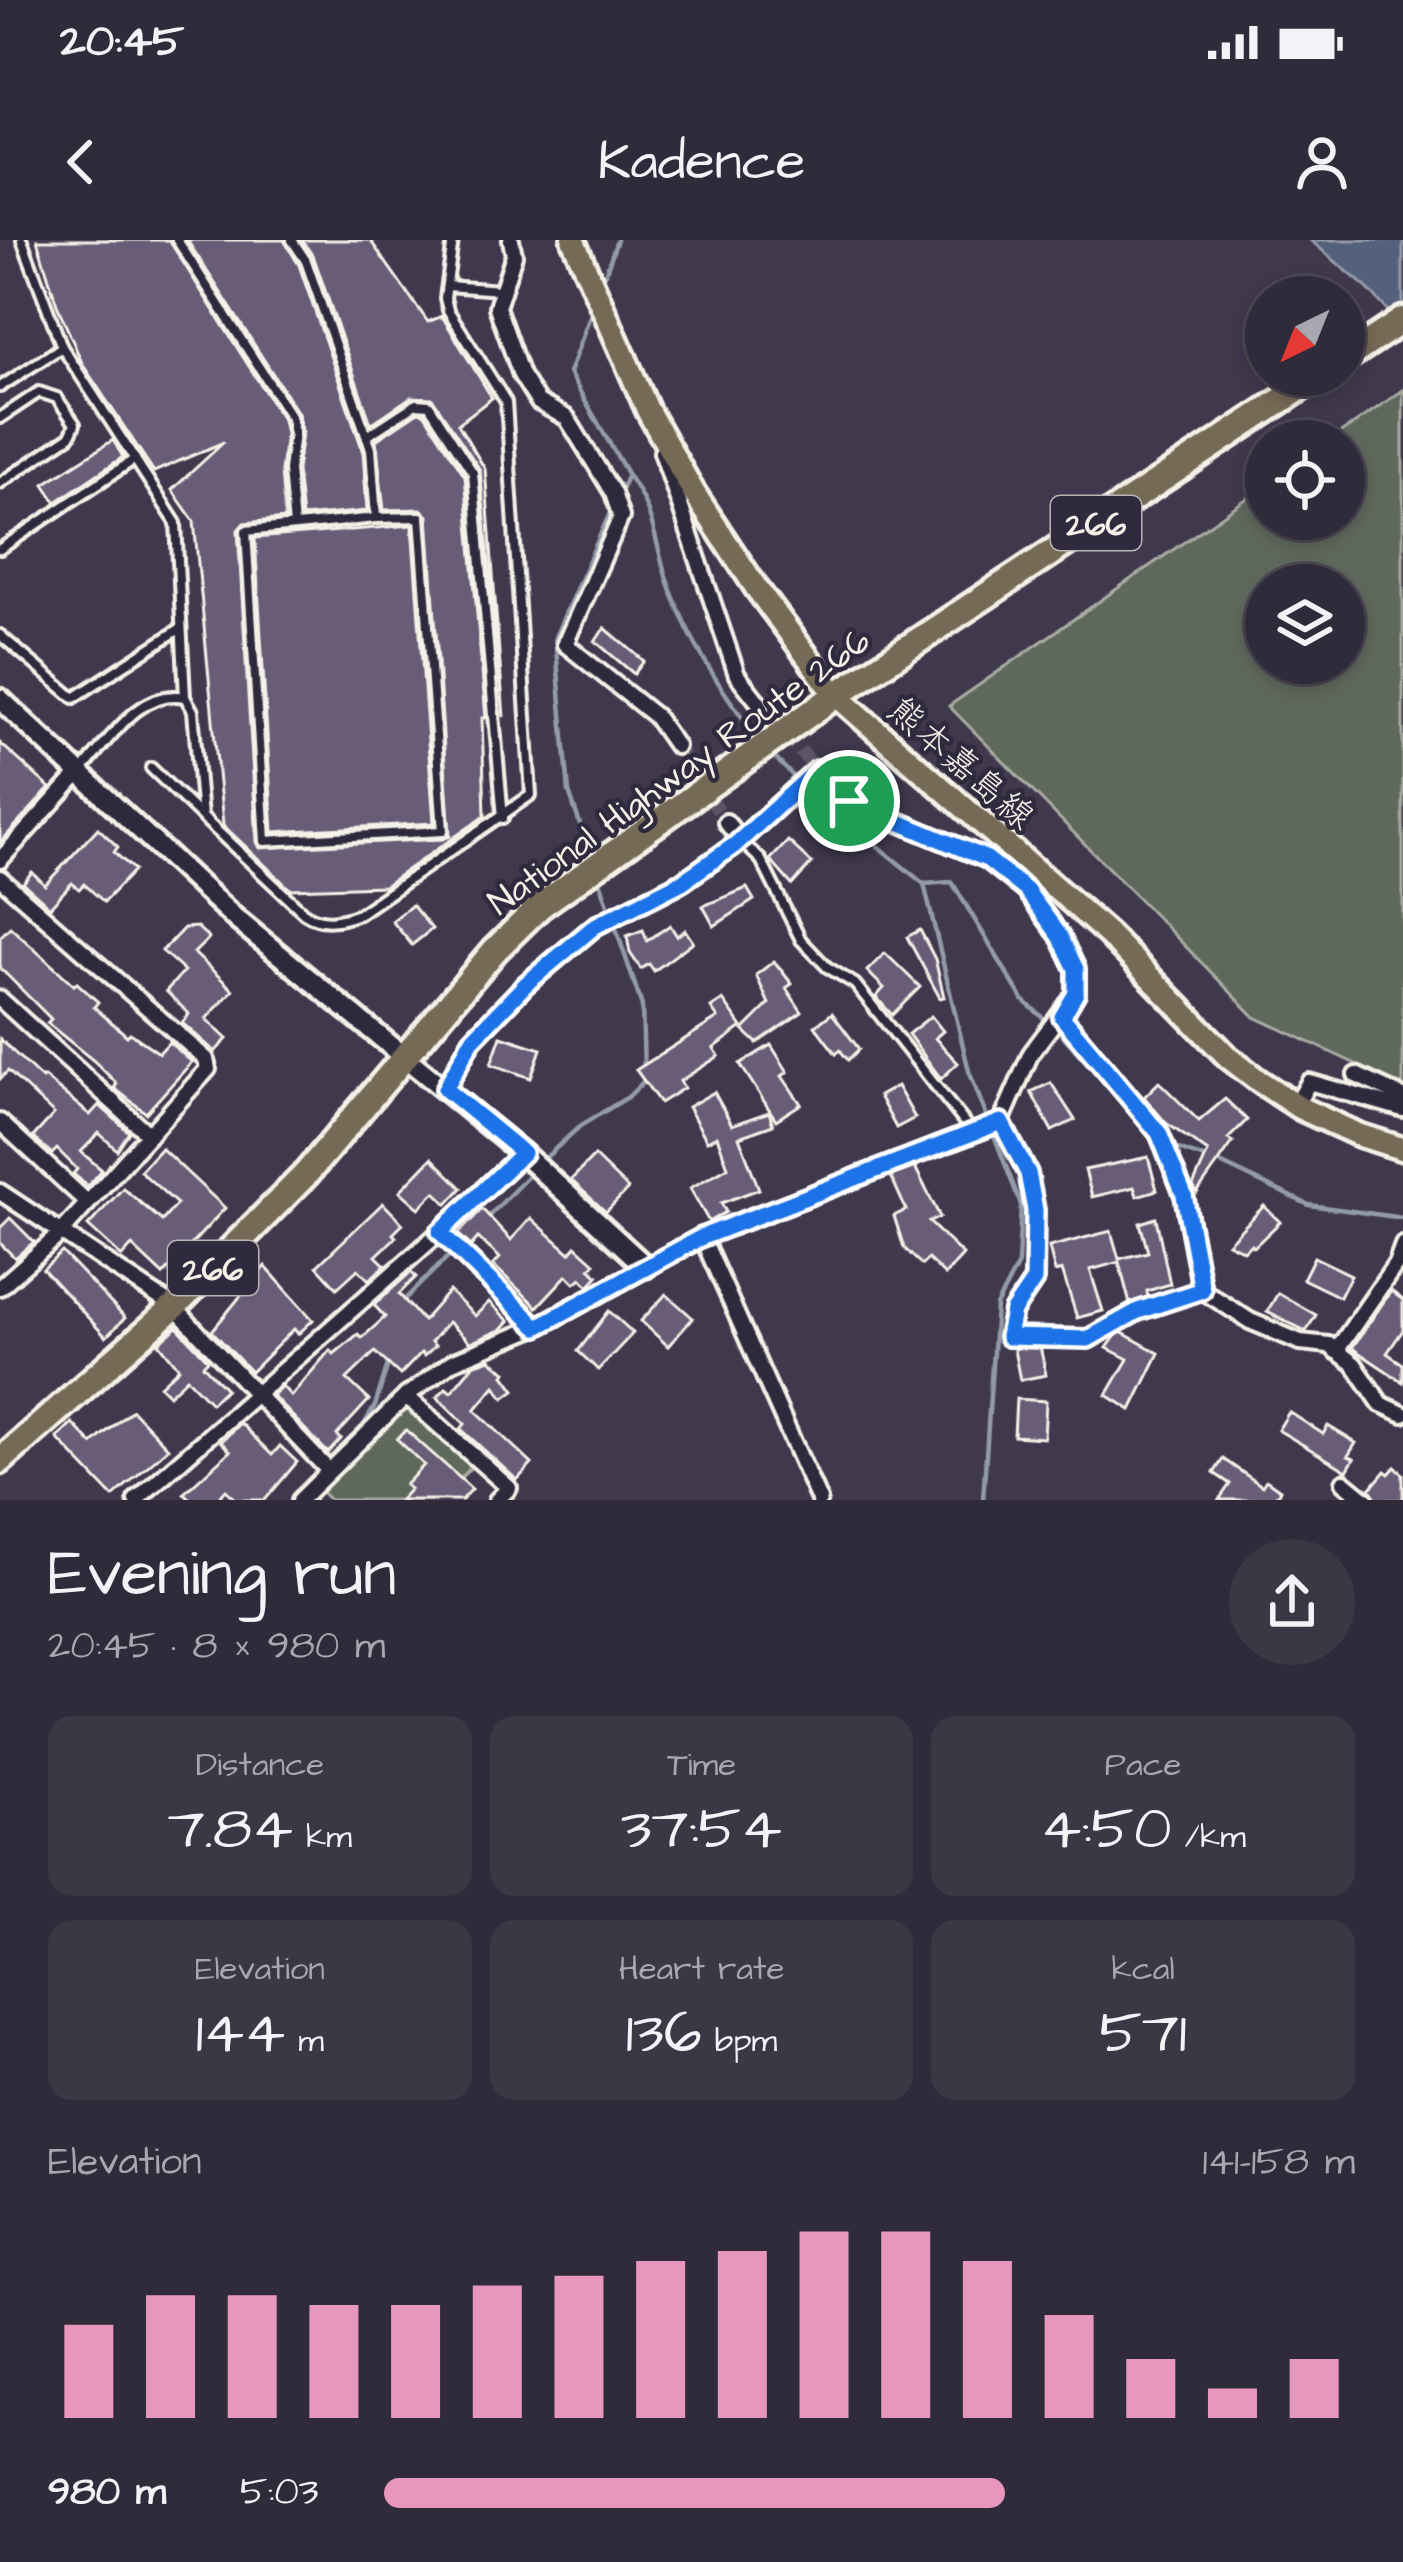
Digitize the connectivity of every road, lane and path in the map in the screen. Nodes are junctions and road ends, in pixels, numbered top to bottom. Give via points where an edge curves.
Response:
1 (22, 240) edge
2 (177, 240) edge
3 (292, 240) edge
4 (453, 240) edge
5 (511, 240) edge
6 (573, 240) edge
7 (447, 286) junction
8 (501, 290) junction
9 (1403, 320) edge
10 (1365, 345) edge
11 (62, 346) junction
12 (0, 387) edge
13 (1288, 396) edge
14 (648, 411) junction
15 (0, 418) edge
16 (367, 436) junction
17 (135, 459) junction
18 (0, 484) edge
19 (376, 518) junction
20 (294, 526) junction
21 (0, 549) edge
22 (182, 627) junction
23 (0, 634) edge
24 (836, 695) junction
25 (185, 697) junction
26 (0, 699) edge
27 (758, 703) tunnel mouth
28 (676, 746) tunnel mouth
29 (151, 768) dead end
30 (81, 770) junction
31 (202, 817) junction
32 (502, 818) junction
33 (726, 822) tunnel mouth
34 (738, 843) junction
35 (0, 860) edge
36 (0, 878) edge
37 (0, 999) edge
38 (1062, 1017) junction
39 (408, 1056) junction
40 (1356, 1075) dead end
41 (445, 1089) junction
42 (1403, 1096) edge
43 (1296, 1105) junction
44 (1403, 1109) edge
45 (0, 1122) edge
46 (1001, 1122) junction
47 (972, 1132) junction
48 (149, 1135) junction
49 (1403, 1149) edge
50 (523, 1153) junction
51 (0, 1192) edge
52 (88, 1203) junction
53 (440, 1232) junction
54 (59, 1235) junction
55 (702, 1237) junction
56 (1403, 1245) edge
57 (646, 1267) junction
58 (0, 1287) edge
59 (1202, 1290) junction
60 (174, 1307) junction
61 (537, 1327) junction
62 (1336, 1351) junction
63 (255, 1395) junction
64 (406, 1396) junction
65 (1403, 1414) edge
66 (0, 1462) edge
67 (328, 1470) junction
68 (1344, 1482) dead end
69 (136, 1500) edge
70 (300, 1500) edge
71 (497, 1500) edge
72 (820, 1500) edge
73 (1366, 1500) edge

1 - 11 lane
2 - 20 lane via 291,417
3 - 16 lane
4 - 7 lane
5 - 8 street
6 - 14 main road, 熊本嘉島線
7 - 8 lane
7 - 32 lane via 448,310 506,402 531,795
8 - 28 street via 497,307 521,375 538,402 568,418 621,517 565,644 655,716
9 - 10 highway
11 - 12 lane
11 - 17 lane
13 - 24 highway, National Highway Route 266 / 266
14 - 24 main road, 熊本嘉島線 via 757,589
14 - 27 street via 737,675
15 - 18 lane via 39,392 57,398 75,424 70,436
16 - 19 lane
16 - 32 lane via 416,404 429,405 473,473
17 - 21 lane
17 - 22 lane via 176,524
19 - 20 lane
19 - 20 lane via 420,517 443,831 265,841 246,531
22 - 23 lane via 74,698
22 - 25 lane
24 - 39 highway, National Highway Route 266 / 266 via 540,906
24 - 43 main road, 熊本嘉島線 via 1108,934 1228,1057
25 - 30 lane via 146,702
25 - 31 lane
26 - 30 street
29 - 31 lane
30 - 35 street
30 - 39 street via 236,919
31 - 32 lane via 304,913 338,922
33 - 34 street
34 - 38 street via 817,770 849,801 987,859 1026,890 1076,969 1076,993
34 - 41 street via 595,926 472,1040
34 - 47 lane via 761,860 801,940 856,984
36 - 48 street via 206,1059 208,1069
37 - 48 street
38 - 46 street via 1031,1053
38 - 59 street via 1159,1133 1184,1195
39 - 41 street
39 - 60 highway, National Highway Route 266 / 266
40 - 42 street
41 - 50 street
43 - 44 street via 1309,1082
43 - 49 main road, 熊本嘉島線
45 - 52 street
46 - 47 street
46 - 59 lane via 1028,1173 1035,1210 1034,1280 1013,1311 1008,1337 1088,1339
47 - 55 street
48 - 52 street
50 - 53 street
50 - 57 street
51 - 54 street
52 - 54 street
53 - 61 street
53 - 63 street
54 - 58 street
54 - 60 street
55 - 57 street
55 - 72 street
56 - 62 street
57 - 61 street
59 - 62 street via 1250,1321
60 - 63 street
60 - 66 highway, National Highway Route 266 / 266
61 - 64 street via 452,1362
62 - 65 street via 1381,1404
63 - 67 street
63 - 69 street
64 - 67 street
64 - 71 street via 509,1488
67 - 70 street
68 - 73 street

